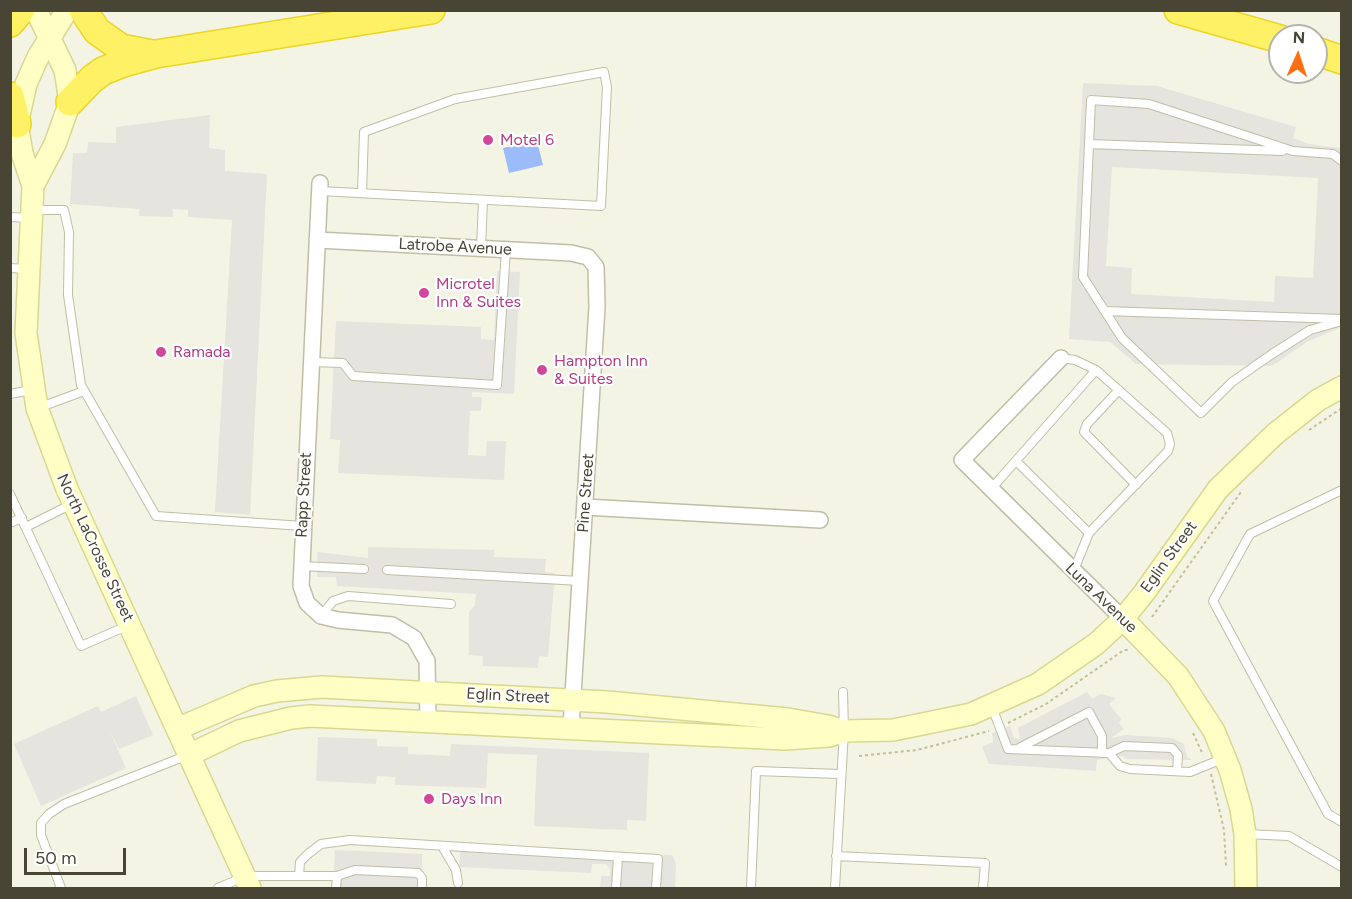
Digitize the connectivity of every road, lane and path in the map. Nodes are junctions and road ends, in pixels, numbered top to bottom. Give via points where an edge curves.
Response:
1 (21, 10) edge
2 (36, 10) edge
3 (67, 10) edge
4 (83, 10) edge
5 (431, 10) edge
6 (1178, 10) edge
7 (10, 24) edge
8 (1268, 36) edge
9 (50, 41) junction
10 (156, 54) junction
11 (10, 96) edge
12 (70, 102) junction
13 (17, 124) junction
14 (1089, 144) junction
15 (1293, 151) junction
16 (1341, 161) edge
17 (33, 186) junction
18 (320, 187) joint
19 (362, 193) junction
20 (483, 200) junction
21 (25, 215) edge
22 (317, 240) junction
23 (480, 249) junction
24 (506, 250) junction
25 (591, 260) joint
26 (19, 268) edge
27 (1105, 311) junction
28 (1341, 320) edge
29 (1061, 358) joint
30 (311, 362) junction
31 (1096, 370) junction
32 (1341, 387) edge
33 (1119, 390) junction
34 (84, 391) junction
35 (10, 394) edge
36 (35, 399) junction
37 (1341, 408) edge
38 (1306, 432) dead end
39 (1016, 461) junction
40 (1136, 485) junction
41 (1244, 488) dead end
42 (991, 489) junction
43 (1341, 490) edge
44 (10, 494) edge
45 (74, 503) junction
46 (585, 507) junction
47 (21, 518) junction
48 (820, 520) dead end
49 (10, 523) edge
50 (303, 526) junction
51 (26, 527) junction
52 (1089, 533) junction
53 (301, 566) junction
54 (364, 569) dead end
55 (387, 570) dead end
56 (1073, 572) junction
57 (580, 581) junction
58 (451, 604) dead end
59 (321, 616) junction
60 (1152, 616) dead end
61 (1123, 619) junction
62 (130, 625) junction
63 (843, 692) dead end
64 (428, 693) junction
65 (573, 699) junction
66 (992, 706) junction
67 (428, 719) junction
68 (571, 727) junction
69 (177, 729) junction
70 (844, 731) junction
71 (1017, 749) junction
72 (1106, 753) junction
73 (189, 755) junction
74 (1226, 757) junction
75 (1177, 771) junction
76 (840, 774) junction
77 (1341, 822) edge
78 (1245, 834) junction
79 (442, 846) junction
80 (836, 856) junction
81 (618, 857) junction
82 (1341, 867) edge
83 (299, 876) junction
84 (337, 876) junction
85 (248, 882) edge
86 (458, 883) dead end
87 (61, 888) edge
88 (218, 888) edge
89 (336, 888) edge
90 (422, 888) edge
91 (616, 888) edge
92 (656, 888) edge
93 (751, 888) edge
94 (835, 888) edge
95 (983, 888) edge
96 (1246, 888) edge

1 - 7 highway
2 - 9 street, North LaCrosse Street
3 - 9 street, North LaCrosse Street
4 - 10 highway via 97,31 121,48
5 - 10 highway
6 - 8 highway
9 - 12 street, North LaCrosse Street via 65,70
9 - 13 street, North LaCrosse Street via 26,84
10 - 12 highway via 103,70
11 - 13 highway
12 - 17 street, North LaCrosse Street via 55,144
13 - 17 street, North LaCrosse Street
14 - 15 lane
14 - 15 lane via 1090,99 1149,104
14 - 27 lane via 1083,277
15 - 16 lane via 1333,154
17 - 21 street, North LaCrosse Street
18 - 19 lane
18 - 22 street, Rapp Street
19 - 20 lane
19 - 20 lane via 364,132 455,99 604,72 607,87 602,206
20 - 23 lane
21 - 26 street, North LaCrosse Street
21 - 34 lane via 64,210 69,232 68,295
22 - 23 street, Latrobe Avenue
22 - 30 street, Rapp Street
23 - 24 street, Latrobe Avenue
24 - 25 street, Latrobe Avenue via 571,253
24 - 30 lane via 497,385 353,376 343,363
25 - 46 street, Pine Street via 598,283
26 - 36 street, North LaCrosse Street
27 - 28 lane
27 - 28 lane via 1122,338 1202,413 1232,382 1272,354 1310,330
29 - 31 lane
29 - 42 street, Luna Avenue via 962,460
30 - 50 street, Rapp Street
31 - 33 lane
31 - 39 lane
32 - 61 street, Eglin Street via 1275,434 1218,489
33 - 40 lane via 1087,423 1084,432
33 - 40 lane via 1167,433 1170,444
34 - 36 lane
34 - 50 lane via 156,516
35 - 36 lane
36 - 45 street, North LaCrosse Street via 50,449
37 - 38 path
39 - 42 lane
39 - 52 lane
40 - 52 lane
41 - 60 path
42 - 56 street, Luna Avenue
43 - 77 lane via 1250,534 1213,601 1328,814
44 - 47 lane
45 - 51 lane
45 - 62 street, North LaCrosse Street
46 - 48 street
46 - 57 street, Pine Street
47 - 49 lane
47 - 51 lane
50 - 53 street, Rapp Street
51 - 62 lane via 81,646
52 - 56 lane
53 - 54 lane
53 - 59 street, Rapp Street via 303,596
55 - 57 lane
56 - 61 street, Luna Avenue
57 - 65 street, Pine Street
58 - 59 lane via 348,596 333,601
59 - 64 street via 382,623 408,632 424,653
61 - 66 street, Eglin Street via 1058,673
61 - 74 street, Luna Avenue via 1165,660 1192,694
62 - 69 street, North LaCrosse Street
63 - 70 lane
64 - 65 street, Eglin Street
64 - 67 street
64 - 69 street, Eglin Street via 322,687 277,691 236,703
65 - 68 street, Pine Street
65 - 70 street, Eglin Street via 788,719
66 - 70 street, Eglin Street via 919,727
66 - 71 lane via 1008,748
67 - 68 street, Eglin Street
67 - 73 street, Eglin Street via 327,715 291,718 239,731
68 - 70 street, Eglin Street via 785,739
69 - 73 street, North LaCrosse Street
70 - 76 lane
71 - 72 lane
71 - 72 lane via 1089,712
72 - 75 lane via 1120,766 1130,769
72 - 75 lane via 1124,746 1172,748 1178,755
73 - 85 street, North LaCrosse Street
73 - 87 lane via 64,804 49,814 41,823 41,835
74 - 75 lane via 1190,772
74 - 78 street, Luna Avenue
76 - 80 lane
76 - 93 lane via 756,771
78 - 82 lane via 1289,836
78 - 96 street, Luna Avenue
79 - 81 lane
79 - 83 lane via 350,840 321,844 300,862
79 - 86 lane via 456,870
80 - 94 lane
80 - 95 lane via 985,863
81 - 91 lane
81 - 92 lane via 658,859
83 - 84 lane
83 - 85 lane
84 - 89 lane
84 - 90 lane via 355,870 418,873
85 - 88 lane

